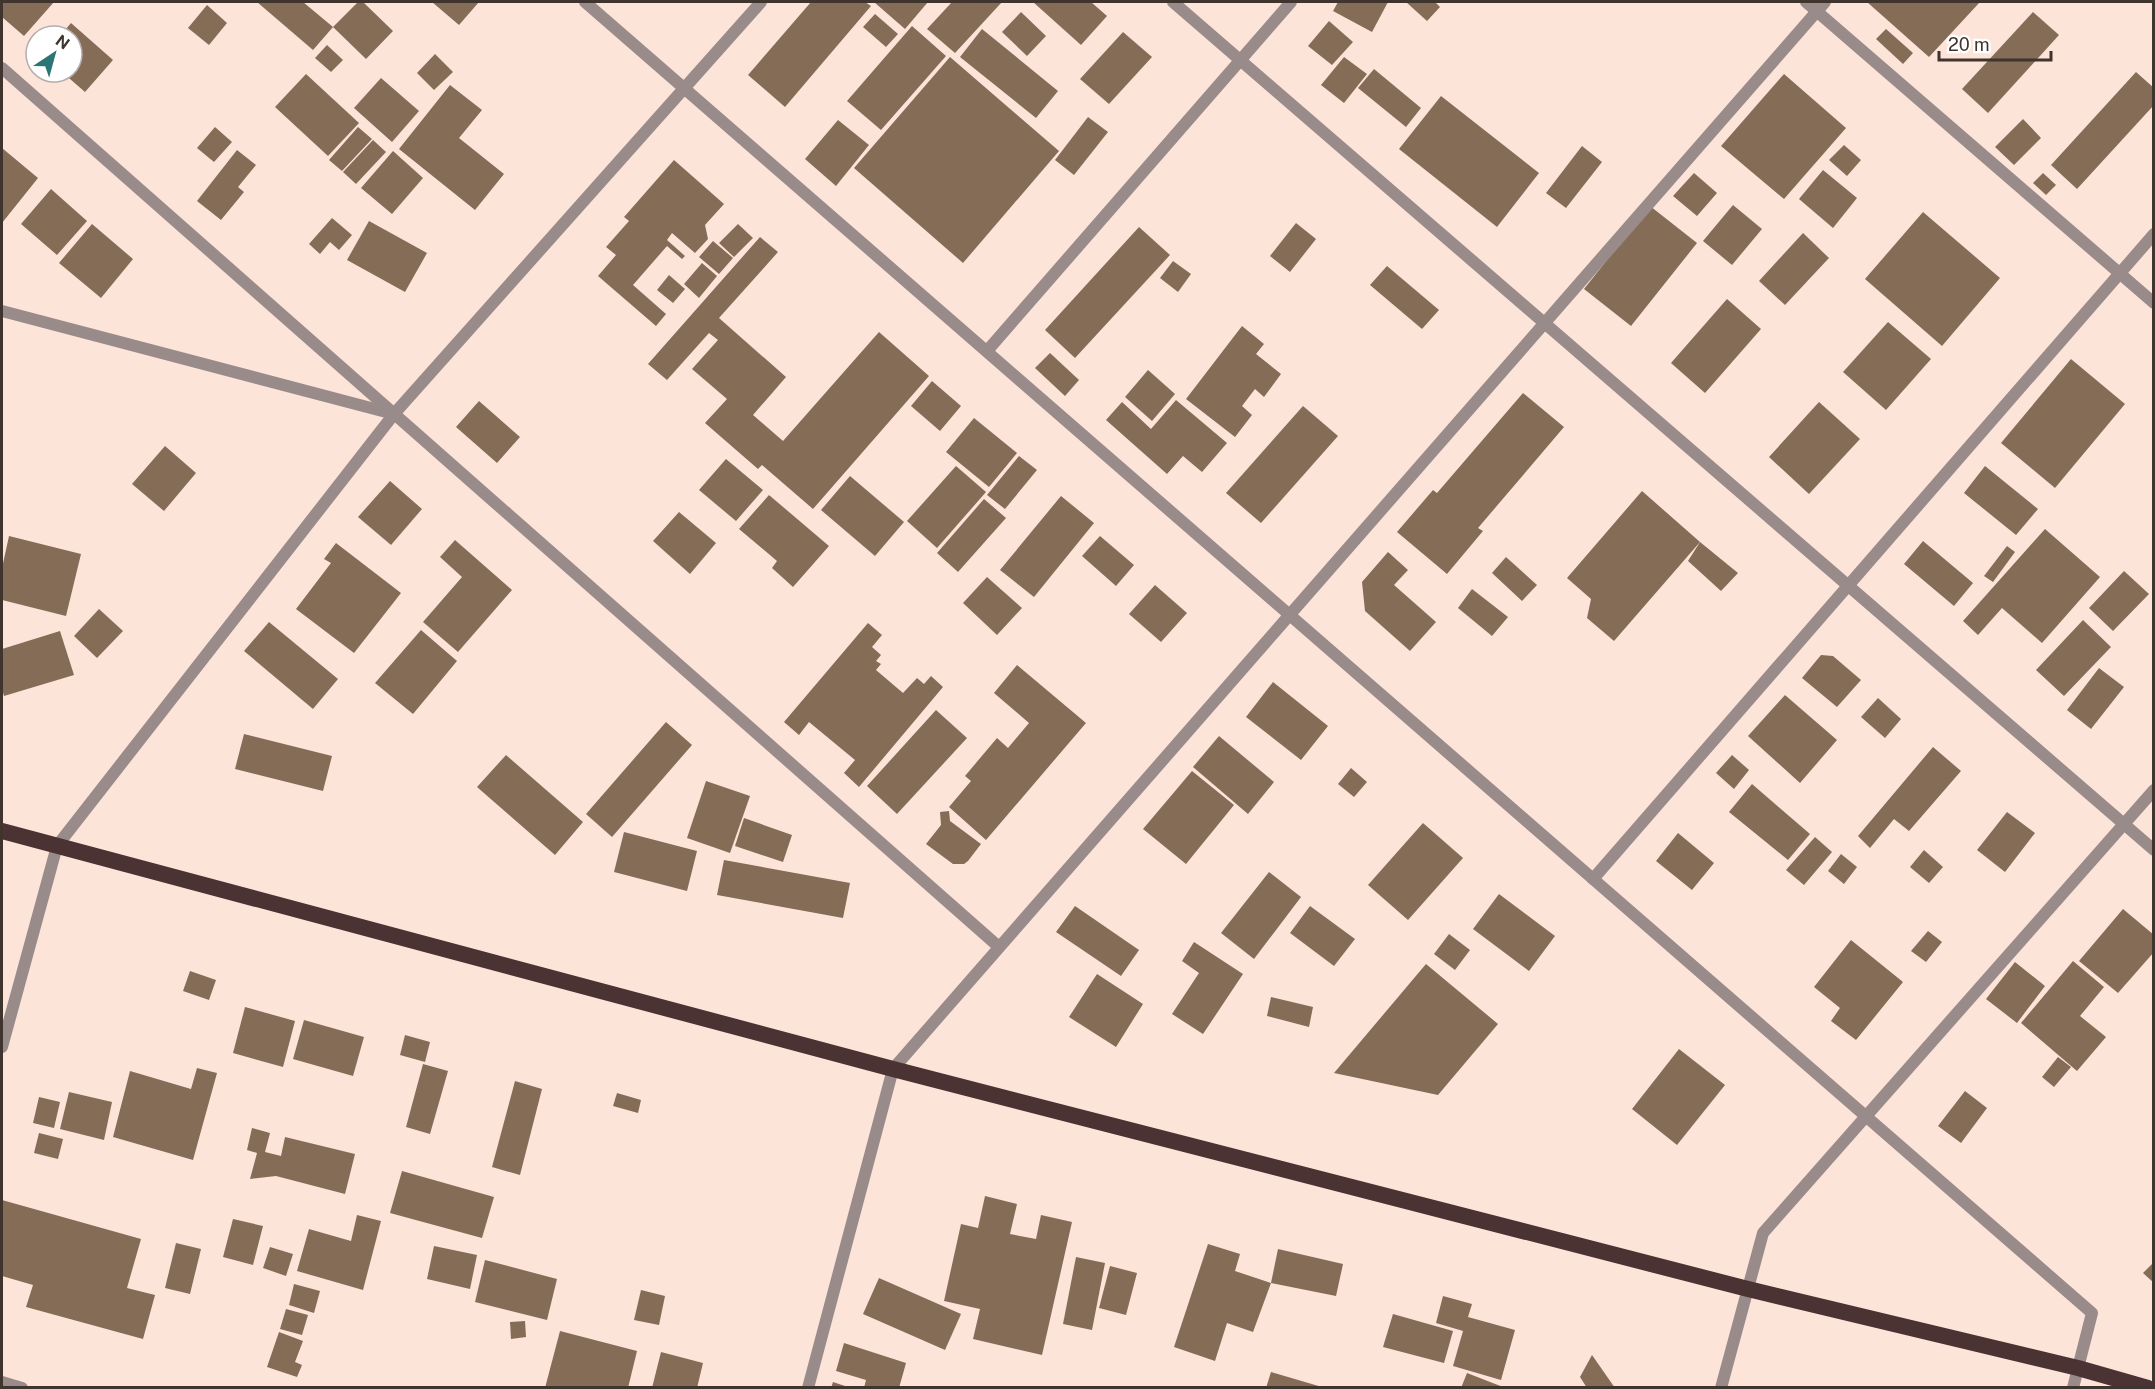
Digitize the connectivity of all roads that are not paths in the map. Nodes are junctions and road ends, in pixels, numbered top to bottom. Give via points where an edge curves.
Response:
1 (585, 2) edge
2 (761, 2) edge
3 (1173, 2) edge
4 (1292, 2) edge
5 (1806, 2) edge
6 (1821, 6) edge
7 (1240, 60) junction
8 (2, 68) edge
9 (684, 88) junction
10 (2154, 234) edge
11 (2120, 273) junction
12 (2154, 303) edge
13 (2, 311) edge
14 (1544, 323) junction
15 (987, 351) junction
16 (394, 414) junction
17 (1848, 586) junction
18 (1290, 614) junction
19 (2154, 789) edge
20 (2123, 824) junction
21 (2, 831) edge
22 (57, 846) junction
23 (2154, 850) edge
24 (1593, 879) junction
25 (999, 947) junction
26 (2, 1047) edge
27 (893, 1069) junction
28 (1866, 1116) junction
29 (1748, 1289) junction
30 (2078, 1368) junction
31 (2, 1382) edge
32 (22, 1388) edge
33 (807, 1388) edge
34 (1721, 1388) edge
35 (2073, 1388) edge
36 (2148, 1388) edge

1 - 9 street
2 - 9 street
3 - 7 street
4 - 7 street
5 - 6 street
6 - 11 street
6 - 14 street
7 - 14 street
7 - 15 street
8 - 16 street
9 - 15 street
9 - 16 street
10 - 11 street
11 - 12 street
11 - 17 street
13 - 16 street
14 - 17 street
14 - 18 street
15 - 18 street
16 - 22 street
16 - 25 street
17 - 20 street
17 - 24 street
18 - 24 street
18 - 25 street
19 - 20 street
20 - 23 street
20 - 28 street
21 - 22 highway
22 - 26 street
22 - 27 highway
24 - 28 street
25 - 27 street
27 - 29 highway
27 - 33 street
28 - 29 street via 1763,1233
28 - 30 street via 2092,1313
29 - 30 highway
29 - 34 street
30 - 35 street
30 - 36 highway
31 - 32 street

